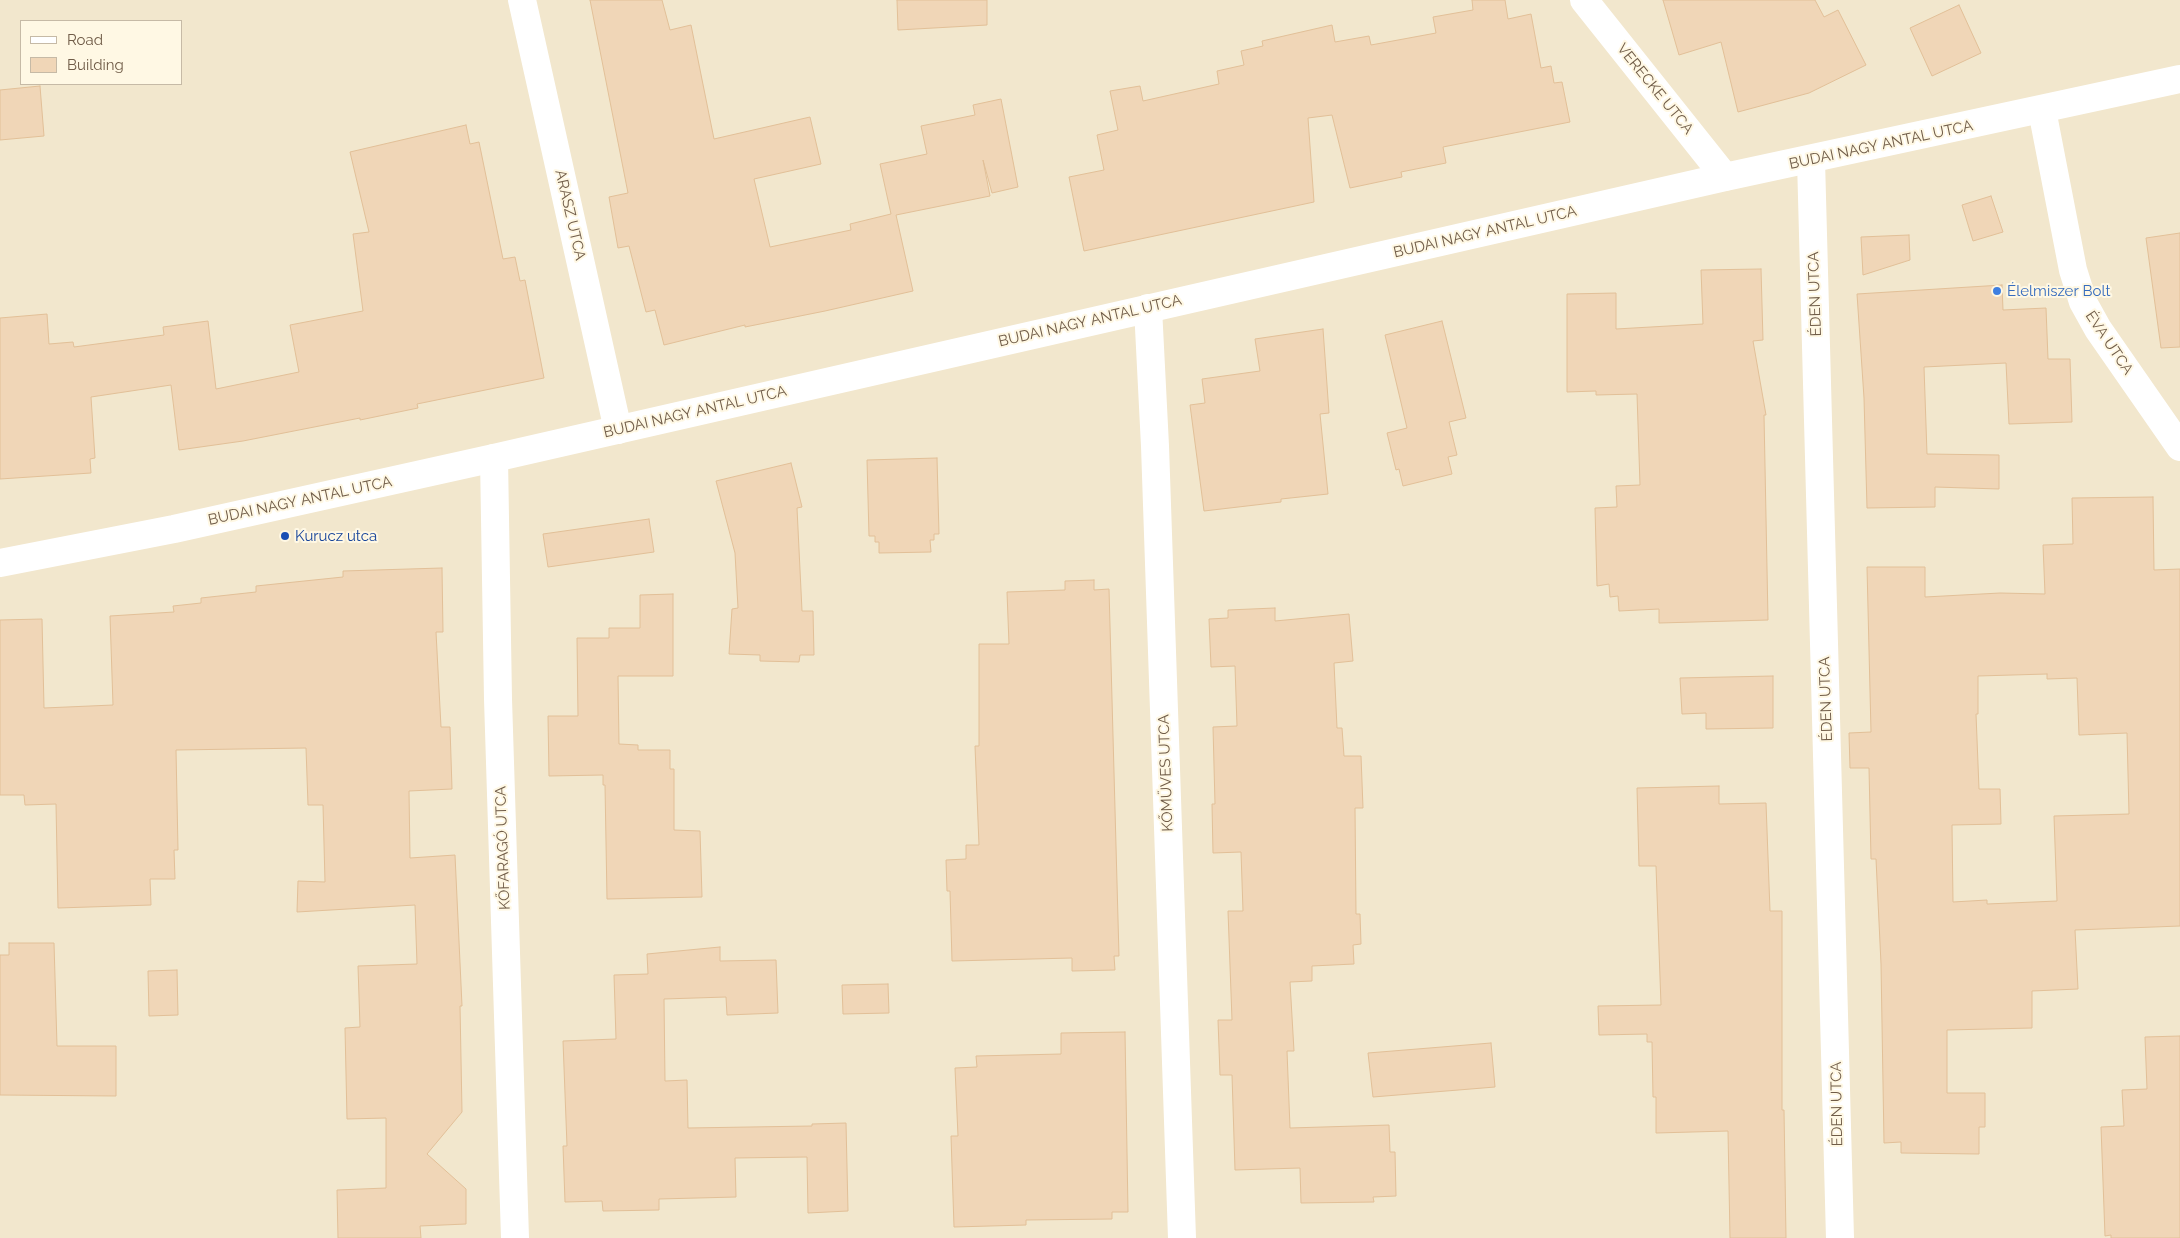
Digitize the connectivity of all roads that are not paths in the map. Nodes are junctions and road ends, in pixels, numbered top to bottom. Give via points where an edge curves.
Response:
1 (522, 0) edge
2 (1584, 0) edge
3 (2180, 79) edge
4 (2042, 110) junction
5 (1811, 160) junction
6 (1725, 178) junction
7 (1148, 308) junction
8 (618, 430) junction
9 (2180, 447) edge
10 (494, 458) junction
11 (0, 563) edge
12 (515, 1238) edge
13 (1182, 1238) edge
14 (1840, 1238) edge

1 - 8 street, ARASZ UTCA
2 - 6 street, VERECKE UTCA
3 - 4 street, BUDAI NAGY ANTAL UTCA
4 - 5 street, BUDAI NAGY ANTAL UTCA
4 - 9 street, ÉVA UTCA via 2073,270 2083,302 2098,329
5 - 6 street, BUDAI NAGY ANTAL UTCA
5 - 14 street, ÉDEN UTCA
6 - 7 street, BUDAI NAGY ANTAL UTCA
7 - 8 street, BUDAI NAGY ANTAL UTCA
7 - 13 street, KŐMŰVES UTCA
8 - 10 street, BUDAI NAGY ANTAL UTCA
10 - 11 street, BUDAI NAGY ANTAL UTCA via 174,529
10 - 12 street, KŐFARAGÓ UTCA

